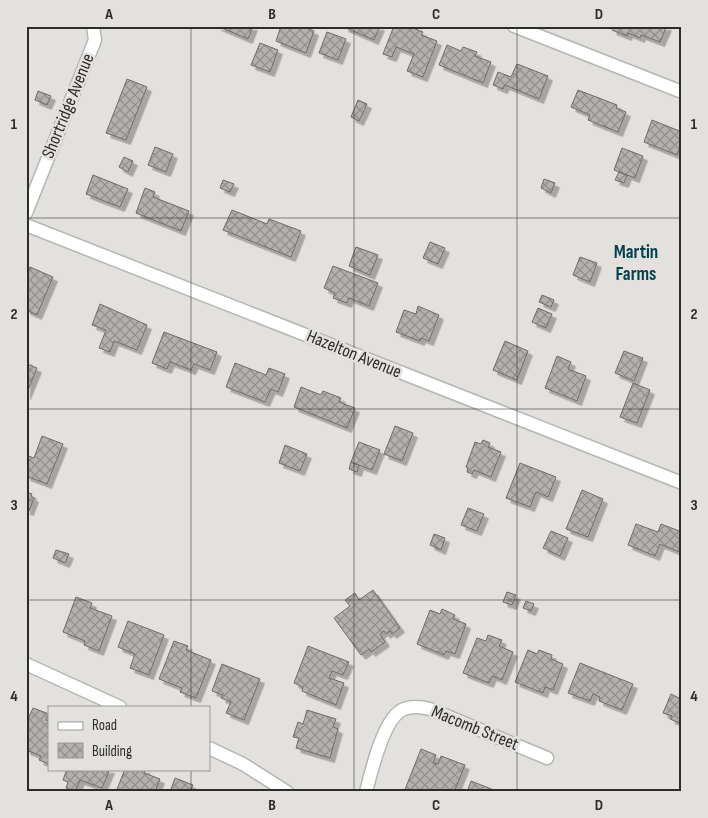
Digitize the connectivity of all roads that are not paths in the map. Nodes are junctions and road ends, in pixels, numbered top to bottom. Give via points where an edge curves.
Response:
1 (93, 26) edge
2 (514, 26) edge
3 (682, 92) edge
4 (26, 213) edge
5 (26, 225) edge
6 (682, 483) edge
7 (26, 664) edge
8 (118, 706) edge
9 (210, 748) edge
10 (547, 758) dead end
11 (287, 792) edge
12 (366, 792) edge

1 - 4 street, Shortridge Avenue via 95,40
2 - 3 street
5 - 6 street, Hazelton Avenue
7 - 8 street
9 - 11 street
10 - 12 street, Macomb Street via 430,709 410,707 402,709 385,731

